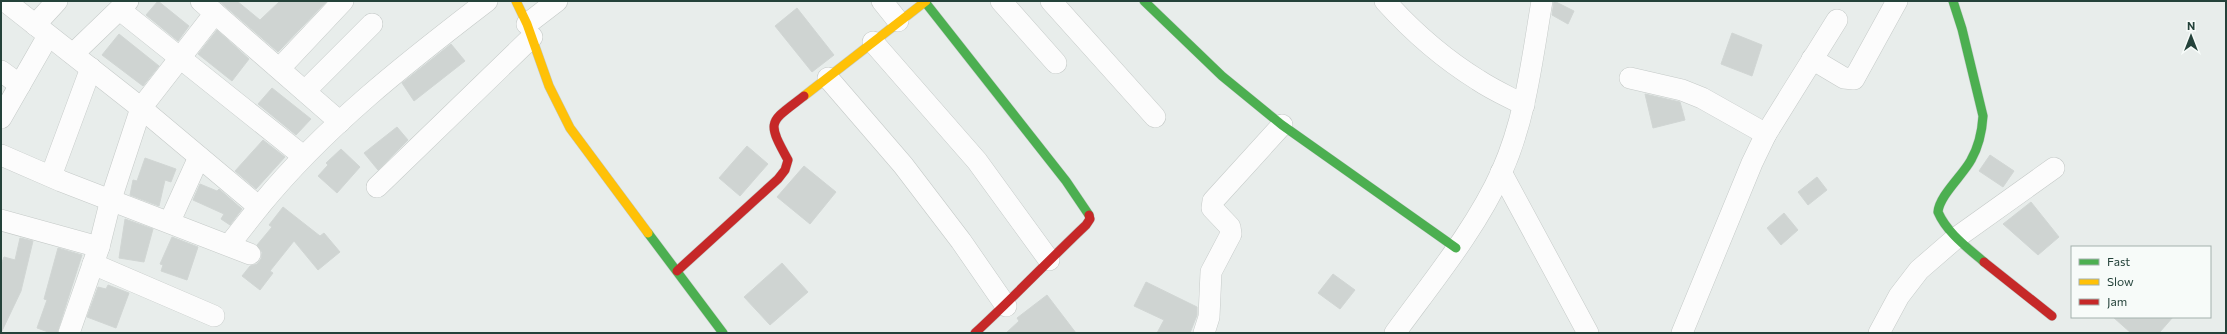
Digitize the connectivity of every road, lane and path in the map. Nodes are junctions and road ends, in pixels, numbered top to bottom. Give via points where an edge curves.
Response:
1 (5, 1) edge
2 (57, 1) edge
3 (343, 1) edge
4 (487, 1) edge
5 (516, 1) edge
6 (557, 1) edge
7 (882, 1) edge
8 (1001, 1) edge
9 (1051, 1) edge
10 (1144, 1) edge
11 (1385, 1) edge
12 (1542, 1) edge
13 (1897, 1) edge
14 (1953, 1) edge
15 (926, 2) edge
16 (124, 5) edge
17 (208, 7) edge
18 (1837, 20) dead end
19 (898, 21) junction
20 (372, 24) dead end
21 (42, 30) junction
22 (529, 31) junction
23 (873, 42) junction
24 (73, 54) junction
25 (180, 58) junction
26 (1812, 59) junction
27 (1056, 63) dead end
28 (91, 68) junction
29 (280, 68) junction
30 (1, 71) edge
31 (828, 78) junction
32 (1630, 78) dead end
33 (20, 85) junction
34 (305, 91) junction
35 (1524, 105) junction
36 (141, 108) junction
37 (1155, 117) dead end
38 (1, 118) edge
39 (340, 122) junction
40 (1282, 125) junction
41 (1766, 134) junction
42 (1, 155) edge
43 (303, 156) junction
44 (199, 157) junction
45 (2054, 168) dead end
46 (1501, 172) junction
47 (51, 176) junction
48 (377, 187) dead end
49 (111, 199) junction
50 (259, 206) junction
51 (1, 220) edge
52 (170, 221) junction
53 (1956, 238) junction
54 (229, 246) junction
55 (1456, 248) junction
56 (250, 254) dead end
57 (96, 256) junction
58 (1048, 260) junction
59 (676, 271) junction
60 (1006, 306) junction
61 (214, 316) dead end
62 (2052, 316) dead end
63 (69, 333) edge
64 (723, 333) edge
65 (975, 333) edge
66 (1204, 333) edge
67 (1395, 333) edge
68 (1588, 333) edge
69 (1682, 333) edge
70 (1879, 333) edge

1 - 21 street
2 - 21 street
3 - 29 street
4 - 39 street via 430,44
5 - 22 street
6 - 22 street
7 - 19 street
8 - 27 street
9 - 37 street
10 - 40 street via 1222,76
11 - 35 street via 1402,20 1440,53 1478,81
12 - 35 street
13 - 26 street via 1854,79 1844,78
14 - 53 street via 1983,116 1981,141 1977,152 1938,208 1942,221
15 - 19 street
15 - 58 street via 1088,212 1090,219 1086,225
16 - 24 street
16 - 25 street
17 - 25 street
17 - 29 street
18 - 26 street
19 - 23 street
20 - 34 street
21 - 24 street
21 - 33 street
22 - 48 street
22 - 59 street via 549,86 570,128
23 - 31 street
23 - 58 street via 977,160
24 - 28 street
25 - 36 street
25 - 43 street
26 - 41 street
28 - 36 street
28 - 47 street
29 - 34 street
30 - 33 street
31 - 59 street via 776,119 772,127 773,136 788,160 786,170
31 - 60 street via 903,165 961,241
32 - 41 street via 1682,90 1702,98
33 - 38 street
34 - 39 street
35 - 46 street
36 - 44 street
36 - 49 street
39 - 43 street
40 - 55 street
40 - 66 street via 1213,201 1212,208 1230,227 1231,234 1211,272 1209,317
41 - 69 street
42 - 47 street
43 - 50 street
44 - 50 street
44 - 52 street
45 - 53 street
46 - 55 street
46 - 68 street
47 - 49 street
49 - 52 street
49 - 57 street
50 - 54 street
51 - 57 street
52 - 54 street
53 - 62 street
53 - 70 street via 1918,270 1899,296
54 - 56 street
55 - 67 street
57 - 61 street
57 - 63 street
58 - 60 street
59 - 64 street
60 - 65 street

